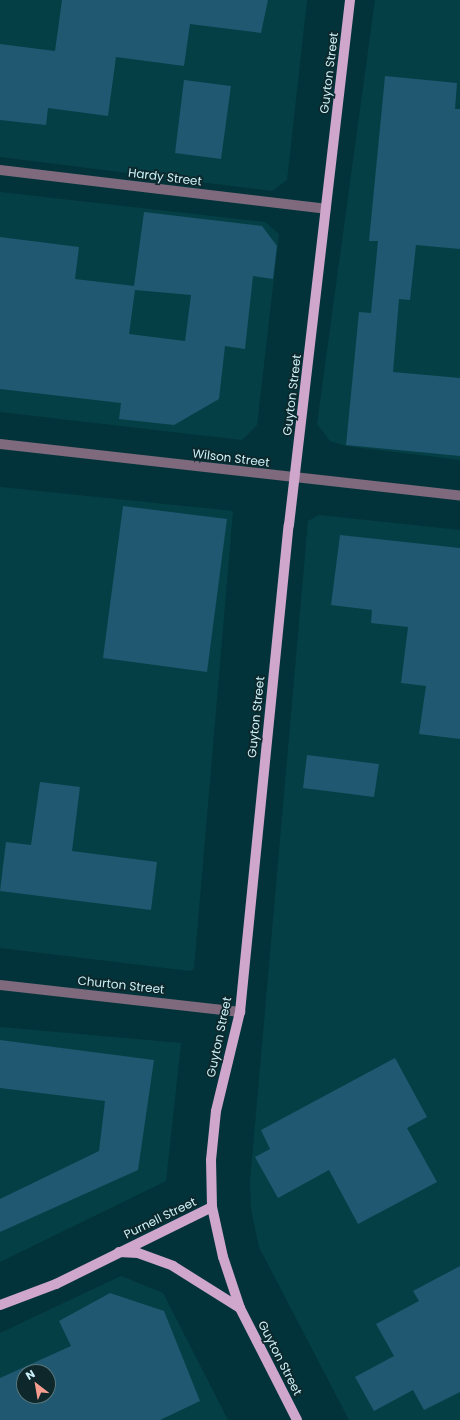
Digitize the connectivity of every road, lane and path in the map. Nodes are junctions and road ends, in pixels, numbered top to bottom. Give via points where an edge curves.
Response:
1 (350, 0) edge
2 (0, 170) edge
3 (326, 209) junction
4 (0, 444) edge
5 (295, 478) junction
6 (460, 496) edge
7 (0, 985) edge
8 (240, 1012) junction
9 (212, 1207) junction
10 (119, 1252) junction
11 (0, 1304) edge
12 (240, 1308) junction
13 (297, 1420) edge

1 - 3 main road, Guyton Street
2 - 3 street, Hardy Street
3 - 5 main road, Guyton Street
4 - 5 street, Wilson Street
5 - 6 street, Wilson Street
5 - 8 main road, Guyton Street
7 - 8 street, Churton Street
8 - 9 main road, Guyton Street via 216,1111 211,1160
9 - 10 main road, Purnell Street
9 - 12 main road, Guyton Street via 223,1256
10 - 11 main road, Purnell Street via 56,1284
10 - 12 main road, Purnell Street via 138,1253 173,1266
12 - 13 main road, Guyton Street

